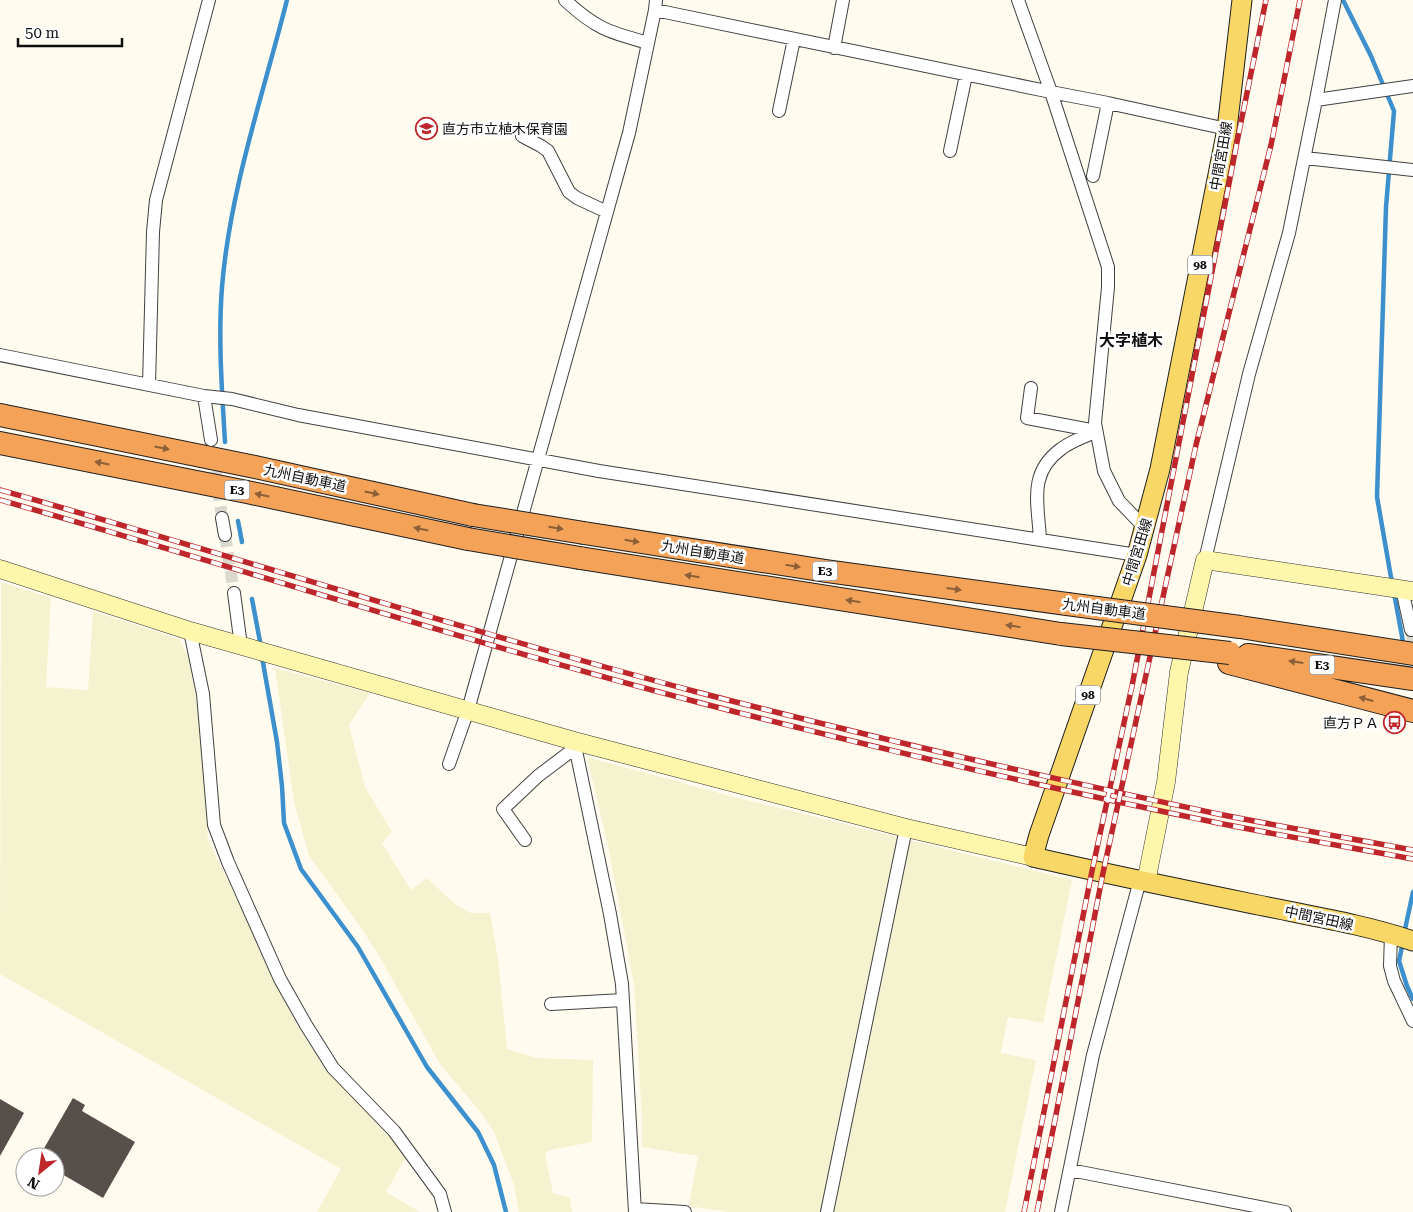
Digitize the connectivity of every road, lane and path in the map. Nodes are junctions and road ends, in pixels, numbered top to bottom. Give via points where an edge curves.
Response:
1 (209, 0) edge
2 (565, 0) edge
3 (843, 0) edge
4 (1018, 0) edge
5 (1242, 0) edge
6 (1335, 0) edge
7 (656, 5) edge
8 (794, 39) junction
9 (648, 43) junction
10 (834, 48) junction
11 (966, 75) junction
12 (1413, 86) edge
13 (1051, 92) junction
14 (1316, 100) junction
15 (1108, 103) junction
16 (779, 111) dead end
17 (1227, 130) junction
18 (522, 136) dead end
19 (950, 151) dead end
20 (1305, 158) junction
21 (1413, 170) edge
22 (1093, 176) dead end
23 (607, 212) junction
24 (0, 355) edge
25 (150, 385) junction
26 (1031, 388) dead end
27 (207, 396) junction
28 (5, 416) edge
29 (1096, 431) junction
30 (210, 440) tunnel mouth
31 (2, 444) edge
32 (539, 460) junction
33 (222, 518) tunnel mouth
34 (1145, 528) junction
35 (225, 535) tunnel mouth
36 (1040, 539) junction
37 (1137, 555) junction
38 (1205, 560) junction
39 (0, 569) edge
40 (1408, 590) edge
41 (234, 593) tunnel mouth
42 (1411, 630) dead end
43 (190, 631) junction
44 (244, 646) junction
45 (1413, 654) edge
46 (1229, 658) junction
47 (1413, 679) edge
48 (468, 710) junction
49 (1413, 711) edge
50 (574, 745) junction
51 (448, 764) dead end
52 (906, 828) junction
53 (525, 840) dead end
54 (1033, 857) junction
55 (1143, 881) junction
56 (1390, 934) junction
57 (1413, 942) edge
58 (623, 1000) junction
59 (551, 1004) dead end
60 (1413, 1022) edge
61 (1070, 1170) junction
62 (635, 1211) edge
63 (445, 1212) edge
64 (684, 1212) edge
65 (827, 1212) edge
66 (1061, 1212) edge
67 (1285, 1212) edge

1 - 25 street via 156,200
2 - 9 street via 598,27
3 - 10 street
4 - 13 street
5 - 17 main road, 中間宮田線 / 98
6 - 14 street
7 - 8 street
7 - 9 street
8 - 10 street
8 - 16 street
9 - 23 street via 629,133
10 - 11 street
11 - 13 street
11 - 19 street
12 - 14 street
13 - 15 street
13 - 29 street via 1108,267
14 - 20 street
15 - 17 street
15 - 22 street
17 - 34 main road, 中間宮田線 / 98 via 1160,469
18 - 23 street via 548,151 569,192
20 - 21 street
20 - 38 street
23 - 32 street
24 - 25 street
25 - 27 street
26 - 29 street via 1027,418
27 - 30 street
27 - 32 street
28 -> 45 highway, 九州自動車道 / E3, bridge via 473,515 826,571 1240,627
29 - 34 street via 1104,471 1119,501
29 - 36 street via 1062,448 1046,462 1039,476 1037,493
46 -> 31 highway, 九州自動車道 / E3, bridge via 468,539
32 - 36 street
32 - 48 street
33 - 35 street
34 - 37 main road, 中間宮田線 / 98
36 - 37 street
37 - 54 main road, 中間宮田線 / 98
38 - 40 street
38 - 55 street via 1179,672 1166,782
39 - 43 street
40 - 42 street
41 - 44 street
43 - 44 street
43 - 63 street via 203,694 214,825 228,862 280,979 306,1025 333,1068 400,1139 440,1194
44 - 48 street
47 -> 46 highway, 九州自動車道 / E3
49 -> 46 highway
48 - 50 street
48 - 51 street
50 - 52 street
50 - 53 street via 504,809
50 - 58 street via 610,914
52 - 54 street
52 - 65 street
54 - 55 main road, 中間宮田線
55 - 56 main road, 中間宮田線
55 - 61 street via 1093,1055
56 - 57 main road, 中間宮田線
56 - 60 street via 1390,966
58 - 59 street
58 - 62 street
61 - 66 street
61 - 67 street
62 - 64 street

